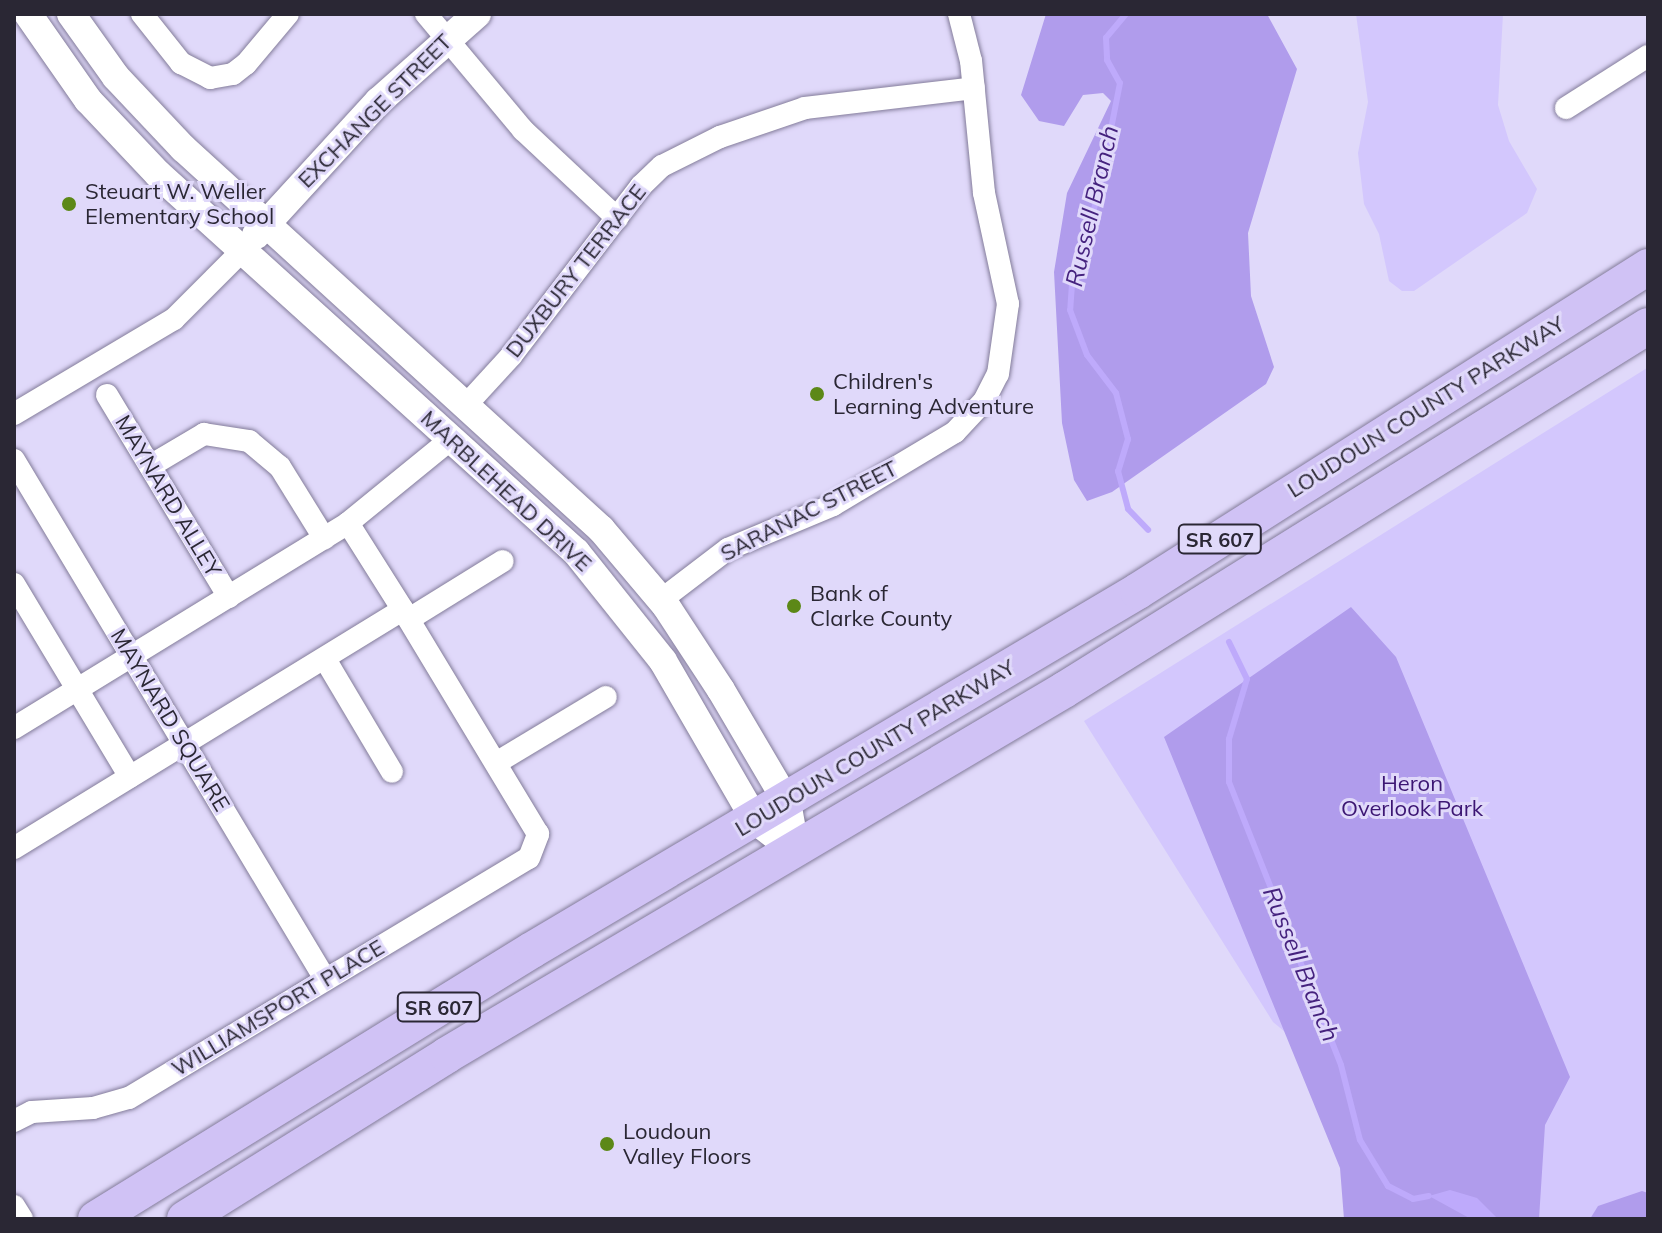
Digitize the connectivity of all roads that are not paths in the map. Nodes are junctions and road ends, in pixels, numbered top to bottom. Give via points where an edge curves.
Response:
1 (28, 14) edge
2 (71, 14) edge
3 (142, 14) edge
4 (288, 14) edge
5 (426, 14) edge
6 (477, 14) edge
7 (959, 14) edge
8 (446, 37) junction
9 (1648, 56) edge
10 (974, 88) junction
11 (1566, 108) dead end
12 (617, 218) junction
13 (266, 224) junction
14 (242, 251) junction
15 (1648, 267) edge
16 (1648, 326) edge
17 (107, 395) dead end
18 (467, 404) junction
19 (14, 414) edge
20 (451, 439) junction
21 (14, 460) edge
22 (529, 461) junction
23 (150, 466) junction
24 (348, 523) junction
25 (324, 538) junction
26 (503, 561) dead end
27 (14, 584) edge
28 (229, 597) junction
29 (661, 600) junction
30 (406, 615) junction
31 (132, 656) junction
32 (325, 659) junction
33 (78, 690) junction
34 (606, 697) dead end
35 (14, 728) edge
36 (184, 744) junction
37 (496, 763) junction
38 (392, 772) dead end
39 (130, 777) junction
40 (787, 802) junction
41 (755, 820) junction
42 (14, 848) edge
43 (796, 852) junction
44 (325, 979) junction
45 (14, 1121) edge
46 (14, 1206) edge
47 (22, 1219) edge
48 (96, 1219) edge
49 (185, 1219) edge

1 - 14 street, MARBLEHEAD DRIVE via 120,136
2 - 13 street, MARBLEHEAD DRIVE via 147,111
3 - 4 street via 181,63 210,78 233,74 246,64
5 - 8 street
6 - 8 street, EXCHANGE STREET
7 - 10 street, SARANAC STREET
8 - 12 street via 523,130
8 - 13 street, EXCHANGE STREET
9 - 11 street
10 - 12 street, DUXBURY TERRACE via 805,108 746,127 662,166
10 - 29 street, SARANAC STREET via 984,193 1008,304 998,374 984,401 955,432 925,451 833,505 728,549
12 - 18 street, DUXBURY TERRACE
13 - 14 street, EXCHANGE STREET
13 - 18 street, MARBLEHEAD DRIVE
14 - 19 street, EXCHANGE STREET via 174,319
14 - 20 street, MARBLEHEAD DRIVE
15 - 40 main road, LOUDOUN COUNTY PARKWAY / SR 607 via 1138,591
16 - 43 main road, SR 607
17 - 23 street, MAYNARD ALLEY
18 - 22 street, MARBLEHEAD DRIVE
20 - 22 street via 497,444
20 - 24 street
20 - 41 street, MARBLEHEAD DRIVE via 576,552 639,628
21 - 31 street, MAYNARD SQUARE
22 - 29 street, MARBLEHEAD DRIVE via 601,529
23 - 25 street via 204,434 249,441 280,467
23 - 28 street, MAYNARD ALLEY
24 - 25 street
24 - 30 street
25 - 28 street
26 - 30 street
27 - 33 street
28 - 31 street
29 - 40 street, MARBLEHEAD DRIVE
30 - 32 street
30 - 37 street
31 - 33 street
31 - 36 street, MAYNARD SQUARE
32 - 36 street
32 - 38 street
33 - 35 street
33 - 39 street
34 - 37 street
36 - 39 street
36 - 44 street, MAYNARD SQUARE
37 - 44 street, WILLIAMSPORT PLACE via 538,834 529,858
39 - 42 street
40 - 41 main road, LOUDOUN COUNTY PARKWAY / SR 607
40 - 43 street, MARBLEHEAD DRIVE
41 - 43 street, MARBLEHEAD DRIVE
41 - 48 main road, LOUDOUN COUNTY PARKWAY / SR 607 via 301,1090
43 - 49 main road, SR 607 via 447,1055
44 - 45 street, WILLIAMSPORT PLACE via 129,1098 93,1108 32,1112
46 - 47 street

